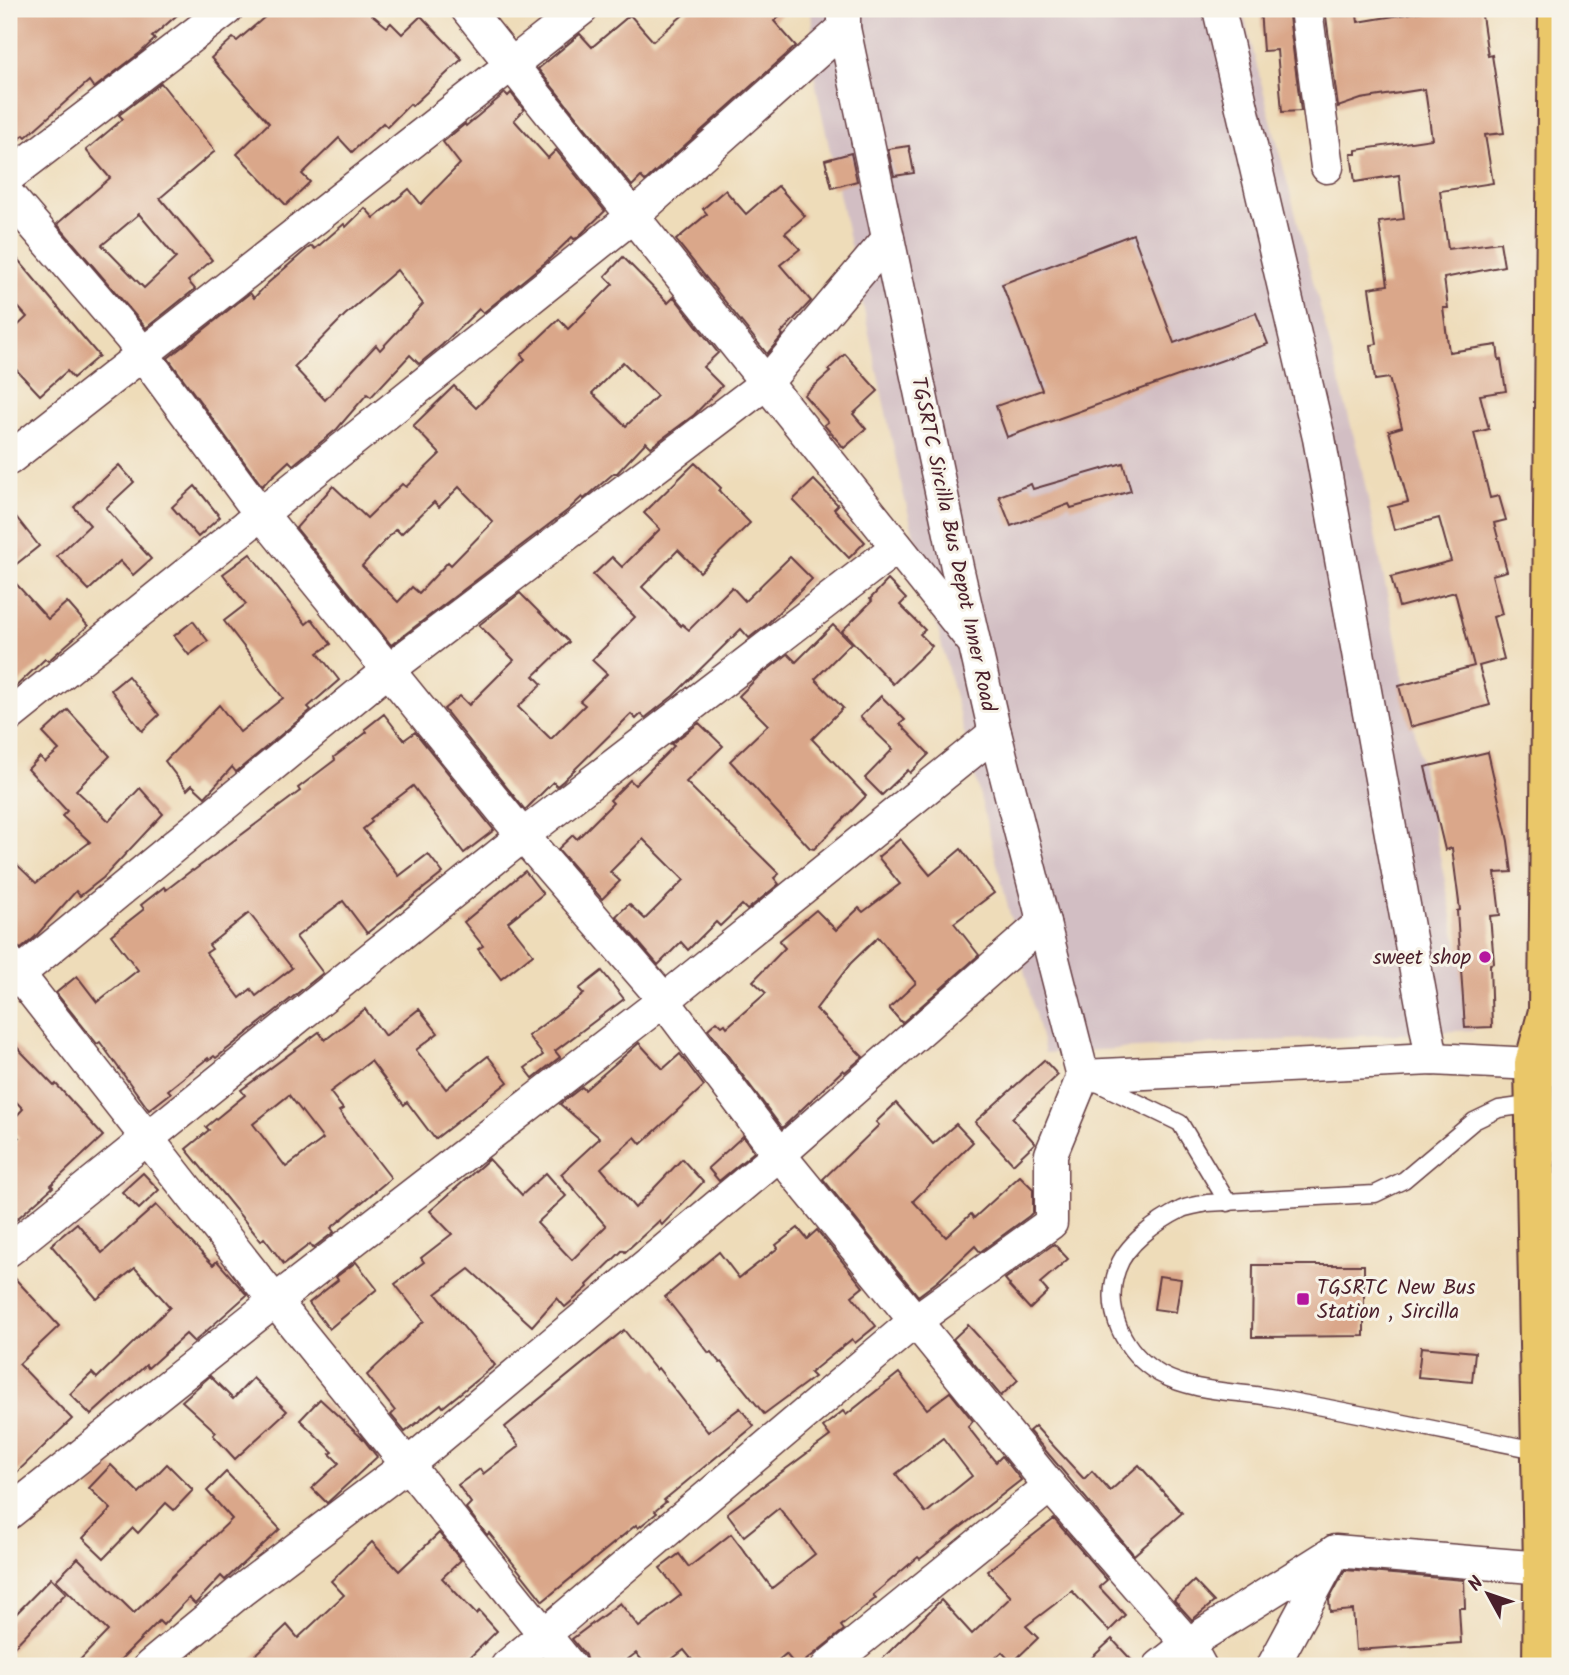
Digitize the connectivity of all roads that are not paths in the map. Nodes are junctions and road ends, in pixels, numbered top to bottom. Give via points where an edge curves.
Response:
1 (227, 9) edge
2 (467, 9) edge
3 (582, 9) edge
4 (1219, 9) edge
5 (1306, 9) edge
6 (844, 18) edge
7 (1559, 18) edge
8 (512, 64) junction
9 (1327, 167) dead end
10 (9, 176) edge
11 (9, 196) edge
12 (633, 216) junction
13 (888, 239) junction
14 (1558, 351) edge
15 (143, 355) junction
16 (766, 383) junction
17 (9, 459) edge
18 (261, 514) junction
19 (897, 547) junction
20 (976, 646) junction
21 (387, 671) junction
22 (9, 716) edge
23 (995, 733) junction
24 (523, 836) junction
25 (1044, 922) junction
26 (12, 973) edge
27 (663, 1001) junction
28 (1554, 1011) edge
29 (1432, 1059) junction
30 (1534, 1064) junction
31 (1083, 1076) junction
32 (1535, 1104) junction
33 (147, 1138) junction
34 (779, 1154) junction
35 (1227, 1202) junction
36 (9, 1250) edge
37 (275, 1301) junction
38 (915, 1321) junction
39 (1541, 1451) junction
40 (407, 1465) junction
41 (1050, 1486) junction
42 (9, 1513) edge
43 (1335, 1551) junction
44 (1543, 1568) junction
45 (1551, 1611) edge
46 (545, 1635) junction
47 (1194, 1655) edge
48 (150, 1666) edge
49 (507, 1666) edge
50 (570, 1666) edge
51 (828, 1666) edge
52 (1160, 1666) edge
53 (1272, 1666) edge
54 (1542, 1666) edge

1 - 10 street
2 - 8 street
3 - 8 street
4 - 29 street via 1319,438
5 - 9 street
6 - 12 street
6 - 13 street, TGSRTC Sircilla Bus Depot Inner Road
7 - 14 main road
8 - 12 street
8 - 15 street
11 - 15 street
12 - 16 street
12 - 18 street
13 - 16 street
13 - 20 street, TGSRTC Sircilla Bus Depot Inner Road
14 - 28 main road
15 - 17 street
15 - 18 street
16 - 19 street
16 - 21 street
18 - 21 street
18 - 22 street
19 - 20 street
19 - 24 street
20 - 23 street, TGSRTC Sircilla Bus Depot Inner Road
21 - 24 street
21 - 26 street
23 - 25 street, TGSRTC Sircilla Bus Depot Inner Road
23 - 27 street
24 - 27 street
24 - 33 street
25 - 31 street, TGSRTC Sircilla Bus Depot Inner Road
25 - 34 street
26 - 33 street
27 - 34 street
27 - 37 street
28 - 30 main road
29 - 30 street
29 - 31 street
30 - 32 main road
31 - 35 lane via 1180,1123
31 - 38 street via 1051,1154 1051,1223
32 - 35 lane via 1499,1109 1474,1121 1404,1180 1375,1194
32 - 39 main road
33 - 36 street
33 - 37 street
34 - 38 street
34 - 40 street
35 - 39 lane via 1184,1208 1156,1225 1117,1269 1112,1297 1116,1326 1136,1356 1181,1384
37 - 40 street
37 - 42 street
38 - 41 street
38 - 46 street
39 - 44 main road
40 - 46 street
40 - 48 street
41 - 47 street
41 - 51 street
43 - 44 street
43 - 47 street
43 - 53 street
44 - 45 main road
45 - 54 main road
46 - 49 street
46 - 50 street
47 - 52 street

